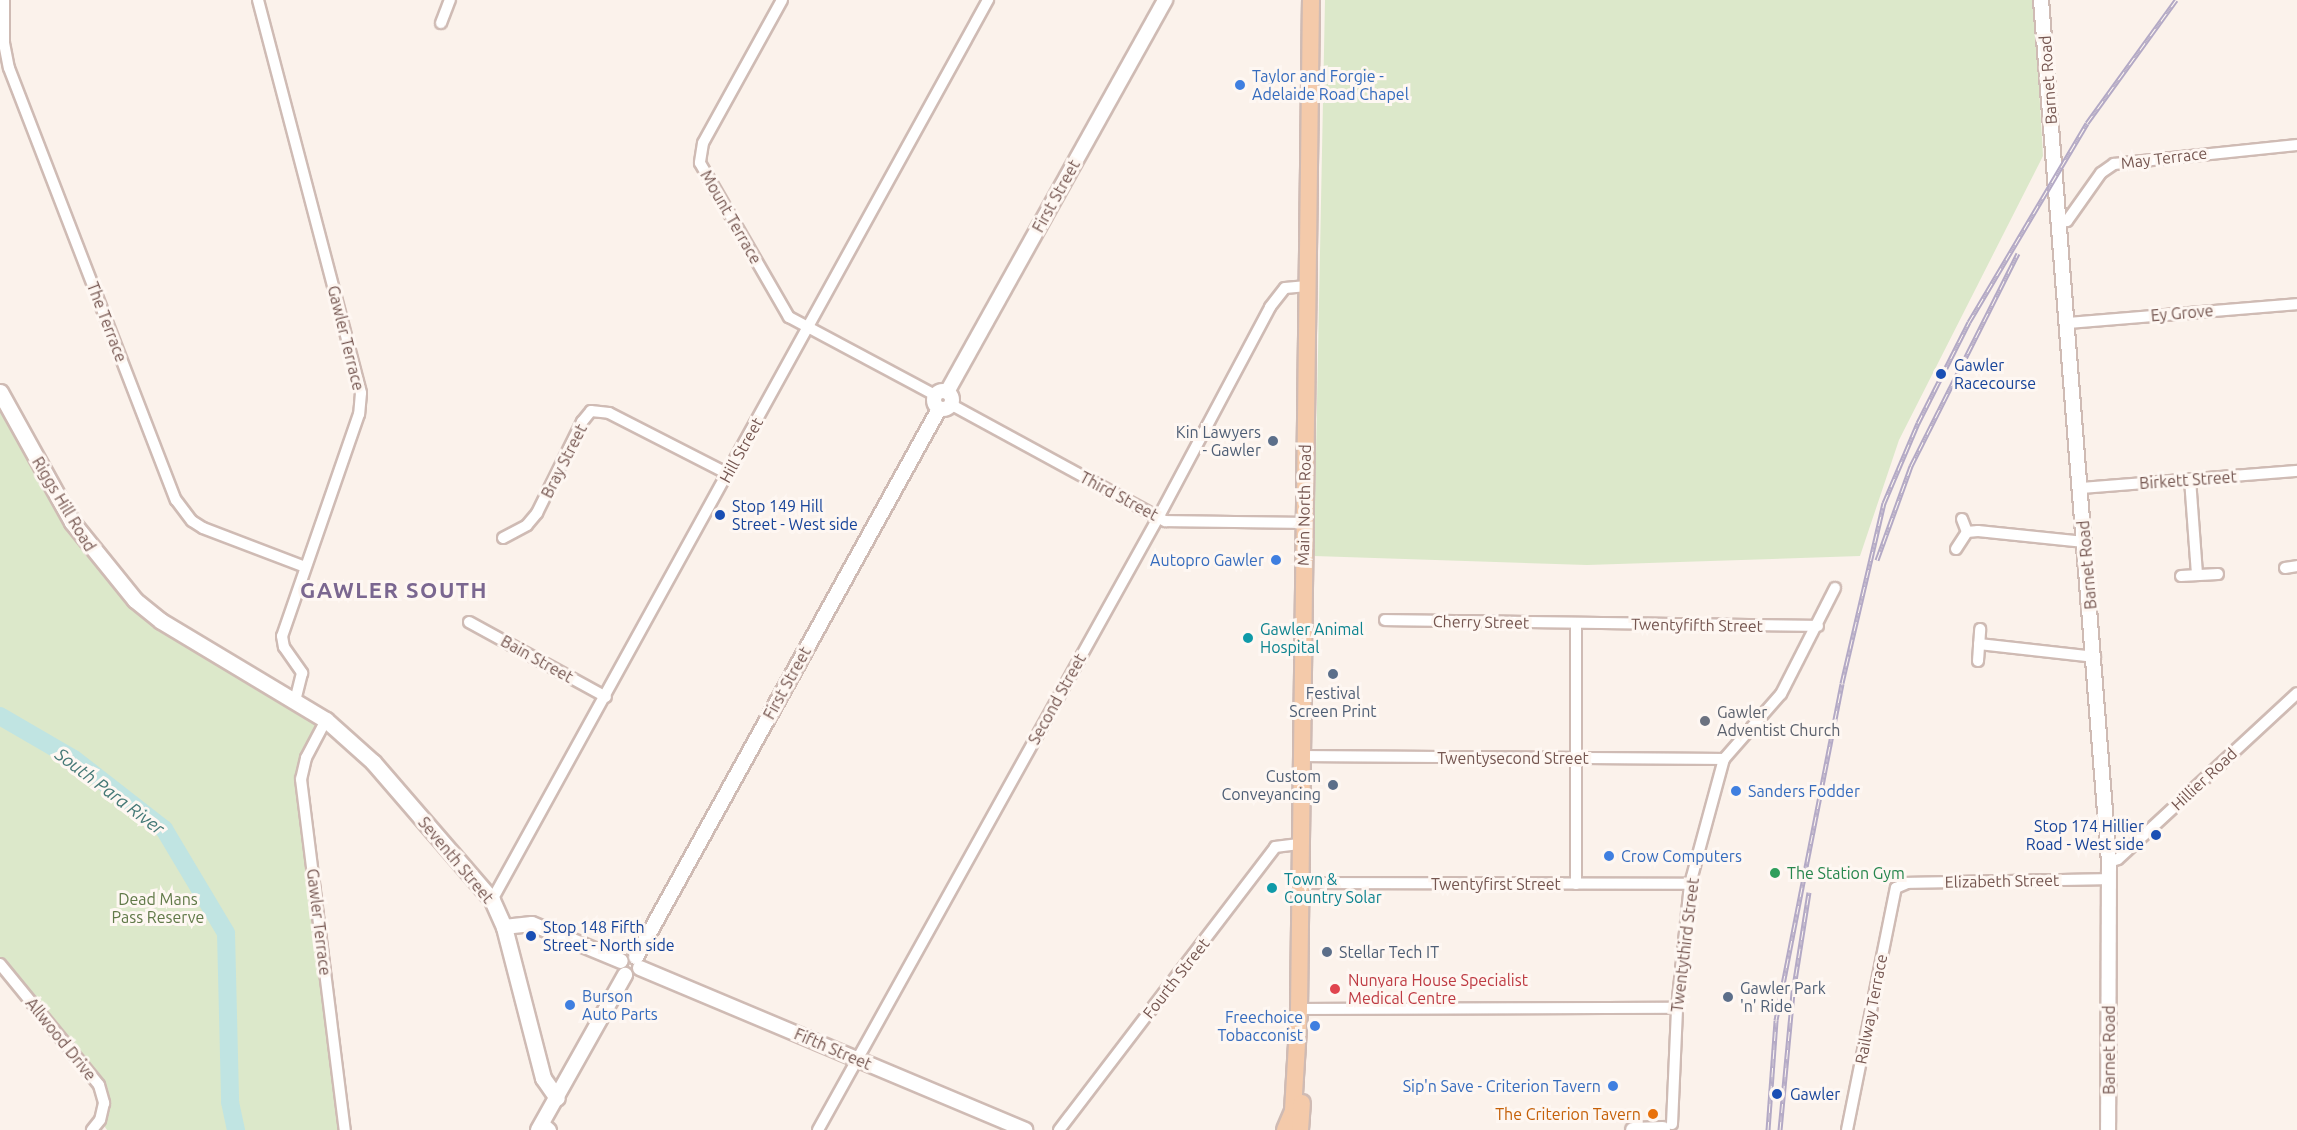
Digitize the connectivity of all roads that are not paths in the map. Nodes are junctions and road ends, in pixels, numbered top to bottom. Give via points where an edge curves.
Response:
1 (4, 0) edge
2 (450, 0) edge
3 (782, 0) edge
4 (988, 0) edge
5 (1165, 0) edge
6 (1311, 0) edge
7 (2041, 0) edge
8 (261, 1) edge
9 (441, 23) dead end
10 (2297, 145) edge
11 (2059, 222) junction
12 (1307, 286) junction
13 (2297, 304) edge
14 (2067, 322) junction
15 (808, 329) junction
16 (0, 392) edge
17 (943, 400) junction
18 (2297, 471) edge
19 (728, 474) junction
20 (2190, 479) junction
21 (2297, 481) edge
22 (2079, 488) junction
23 (1158, 518) junction
24 (1962, 519) dead end
25 (1304, 523) junction
26 (1967, 532) junction
27 (503, 538) dead end
28 (2084, 542) junction
29 (1956, 549) dead end
30 (2297, 566) edge
31 (305, 567) junction
32 (2285, 567) dead end
33 (2218, 574) dead end
34 (2197, 575) junction
35 (2181, 576) dead end
36 (1835, 588) dead end
37 (1385, 620) dead end
38 (469, 622) dead end
39 (1576, 623) junction
40 (1818, 626) junction
41 (1980, 629) dead end
42 (1979, 644) junction
43 (2095, 657) junction
44 (1978, 661) dead end
45 (2297, 693) edge
46 (606, 697) junction
47 (295, 700) junction
48 (326, 720) junction
49 (1302, 756) junction
50 (1576, 758) junction
51 (1724, 759) junction
52 (1301, 844) junction
53 (2109, 862) junction
54 (2109, 879) junction
55 (1301, 883) junction
56 (1576, 884) junction
57 (1690, 884) junction
58 (1896, 888) joint
59 (492, 900) junction
60 (504, 927) junction
61 (621, 961) junction
62 (638, 962) junction
63 (0, 964) edge
64 (625, 975) junction
65 (1677, 1008) junction
66 (1299, 1009) junction
67 (857, 1059) junction
68 (557, 1098) junction
69 (543, 1128) edge
70 (1669, 1128) edge
71 (92, 1130) edge
72 (345, 1130) edge
73 (818, 1130) edge
74 (1025, 1130) edge
75 (1059, 1130) edge
76 (1285, 1130) edge
77 (1300, 1130) edge
78 (1633, 1130) edge
79 (1847, 1130) edge
80 (2108, 1130) edge

1 - 31 street, The Terrace via 4,43 9,69 176,500 192,521 203,528
2 - 9 street
3 - 15 street, Mount Terrace via 699,158 709,182 789,317
4 - 15 street, Hill Street
5 - 17 street, First Street
6 - 12 main road, Main North Road
7 - 11 street, Barnet Road
8 - 31 street, Gawler Terrace via 362,393 359,414
10 - 11 street, May Terrace via 2114,164 2101,173 2074,213
11 - 14 street, Barnet Road
12 - 23 street, Second Street via 1285,288 1278,295
12 - 25 main road, Main North Road
13 - 14 street, Ey Grove
14 - 22 street, Barnet Road
15 - 17 street, Third Street
15 - 19 street, Hill Street
16 - 47 main road, Riggs Hill Road via 72,522 135,600 170,627
17 - 23 street, Third Street
17 - 62 street, First Street
18 - 20 street, Birkett Street
18 - 21 street
19 - 27 street, Bray Street via 609,413 591,411 537,513 527,525
19 - 46 street, Hill Street
20 - 22 street, Birkett Street
20 - 34 street
22 - 28 street, Barnet Road
23 - 25 street, Third Street via 1186,522
23 - 67 street, Second Street
24 - 26 street
25 - 49 main road, Main North Road
26 - 28 street via 1992,531
26 - 29 street
28 - 43 street, Barnet Road
30 - 32 street
31 - 47 street, Gawler Terrace via 282,636 284,647 302,673
33 - 34 street
34 - 35 street
36 - 40 street, Twentythird Street
37 - 39 street, Cherry Street
38 - 46 street, Bain Street
39 - 40 street, Twentyfifth Street
39 - 50 street
40 - 51 street, Twentythird Street via 1781,694
41 - 42 street
42 - 43 street
42 - 44 street
43 - 53 street, Barnet Road
45 - 53 street, Hillier Road via 2118,859
46 - 59 street, Hill Street
47 - 48 main road, Seventh Street
48 - 59 main road, Seventh Street via 373,762
48 - 72 street, Gawler Terrace via 301,769 301,779
49 - 50 street, Twentysecond Street
49 - 52 main road, Main North Road
50 - 51 street, Twentysecond Street
50 - 56 street
51 - 57 street, Twentythird Street
52 - 55 main road, Main North Road
52 - 75 street, Fourth Street via 1275,847
53 - 54 street, Barnet Road
54 - 58 street, Elizabeth Street via 1907,883
54 - 80 street, Barnet Road
55 - 56 street, Twentyfirst Street
55 - 66 main road, Main North Road
56 - 57 street, Twentyfirst Street
57 - 65 street, Twentythird Street
58 - 79 street, Railway Terrace
59 - 60 main road, Seventh Street
60 - 61 street via 532,924
60 - 68 main road, Seventh Street via 543,1078
61 - 62 street via 629,955
61 - 64 street
62 - 64 street via 635,975
62 - 67 street, Fifth Street
63 - 71 street, Allwood Drive via 92,1074 104,1103 100,1120
64 - 68 street
65 - 66 street
65 - 70 street, Twentythird Street
66 - 76 main road via 1293,1111
66 - 77 main road
67 - 73 street, Second Street
67 - 74 street, Fifth Street
68 - 69 street
70 - 78 street

